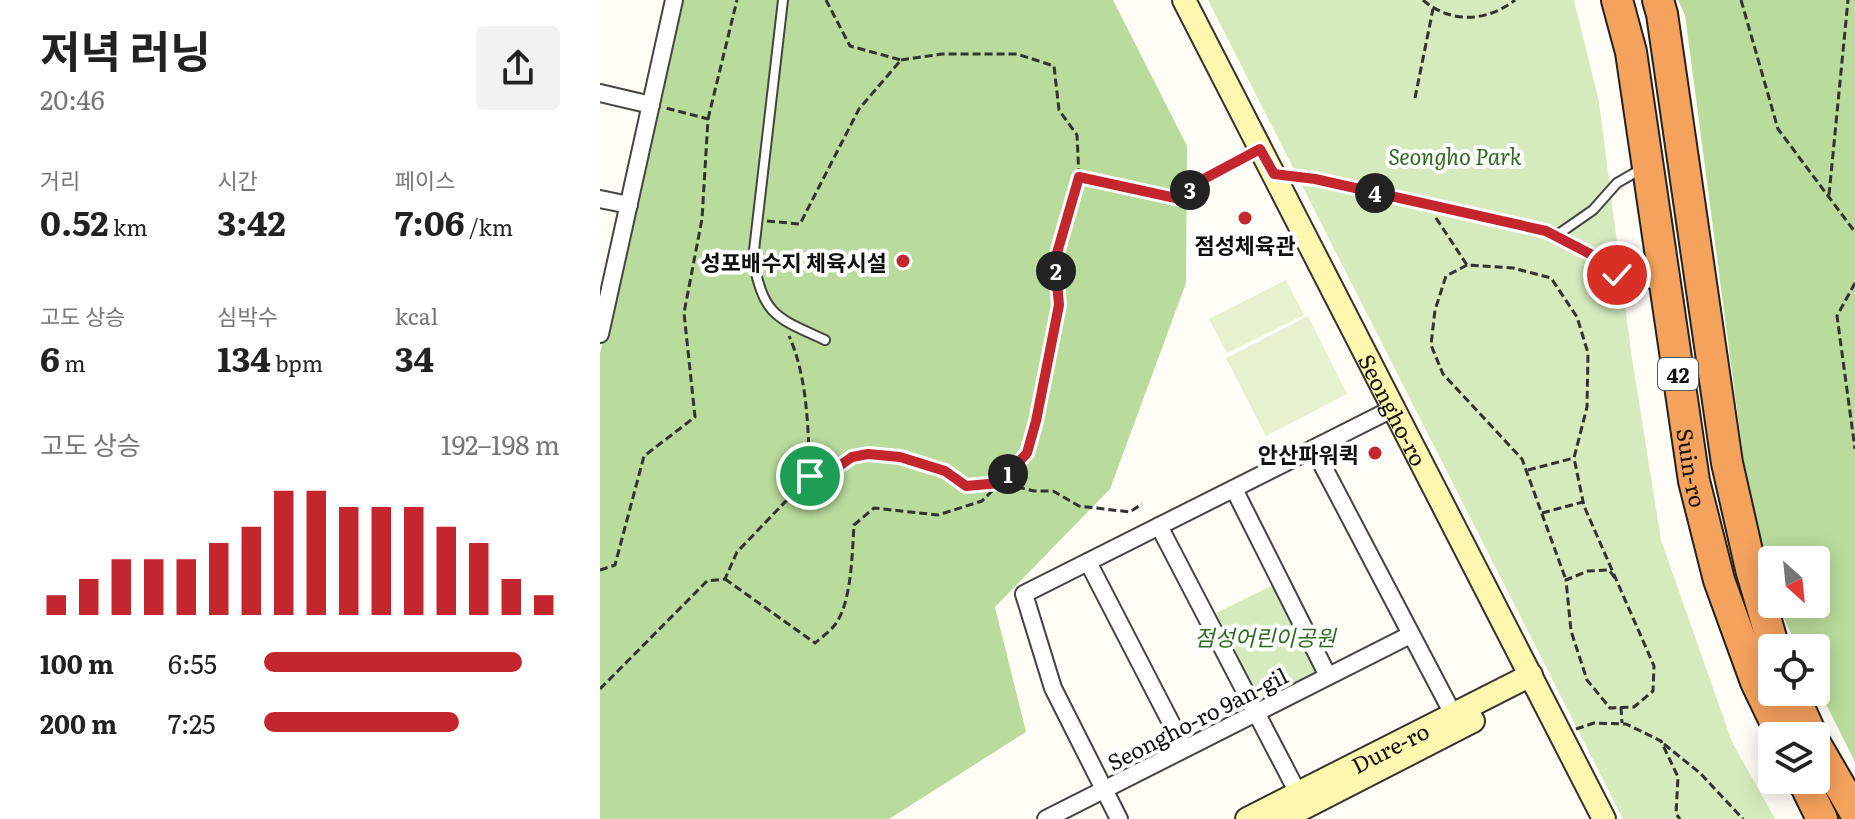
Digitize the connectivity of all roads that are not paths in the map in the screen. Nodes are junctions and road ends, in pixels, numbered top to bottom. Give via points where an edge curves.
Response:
1 (674, 0) edge
2 (783, 0) edge
3 (1184, 0) edge
4 (1617, 0) edge
5 (1658, 0) edge
6 (600, 93) edge
7 (651, 105) junction
8 (1647, 165) junction
9 (1274, 174) junction
10 (600, 199) edge
11 (629, 205) junction
12 (1557, 235) junction
13 (1664, 287) junction
14 (600, 334) edge
15 (825, 340) dead end
16 (1394, 408) junction
17 (1314, 449) junction
18 (1234, 489) junction
19 (1159, 526) junction
20 (1088, 562) junction
21 (1770, 634) edge
22 (1410, 635) junction
23 (1328, 676) junction
24 (1534, 681) junction
25 (1256, 713) junction
26 (1453, 714) junction
27 (1775, 722) edge
28 (1184, 748) junction
29 (1830, 769) edge
30 (1104, 790) junction
31 (1298, 793) junction
32 (1810, 794) edge
33 (1855, 812) edge
34 (1046, 819) edge
35 (1119, 819) edge
36 (1247, 819) edge
37 (1282, 819) edge
38 (1604, 819) edge
39 (1822, 819) edge

1 - 7 street
2 - 15 lane via 753,259 772,313
3 - 9 street, Seongho-ro
4 - 8 highway, Suin-ro / 42 via 1631,52
5 - 21 highway, Suin-ro / 42 via 1727,463
6 - 7 street
7 - 11 street
8 - 12 lane via 1617,183 1593,210
8 - 13 highway, Suin-ro / 42
9 - 12 lane
9 - 16 street, Seongho-ro
10 - 11 street
11 - 14 street
12 - 13 lane via 1617,275
13 - 27 highway, Suin-ro / 42 via 1694,481 1719,580
16 - 17 street
16 - 24 street, Seongho-ro
17 - 18 street
17 - 22 street
18 - 19 street
18 - 23 street
19 - 20 street
19 - 25 street
20 - 28 street
20 - 30 street via 1024,594 1053,688
22 - 23 street, Seongho-ro 9an-gil
22 - 26 street
23 - 25 street, Seongho-ro 9an-gil
24 - 26 street, Dure-ro
24 - 37 street, Dure-ro
24 - 38 street, Seongho-ro
25 - 28 street, Seongho-ro 9an-gil
25 - 31 street
26 - 31 street, Dure-ro
28 - 30 street, Seongho-ro 9an-gil
29 - 33 highway
30 - 34 street, Seongho-ro 9an-gil
30 - 35 street
31 - 36 street, Dure-ro
32 - 39 highway

